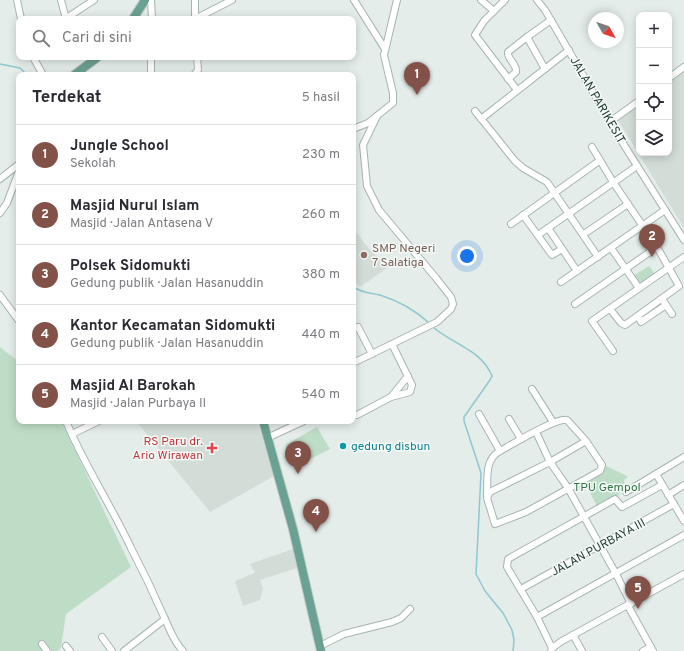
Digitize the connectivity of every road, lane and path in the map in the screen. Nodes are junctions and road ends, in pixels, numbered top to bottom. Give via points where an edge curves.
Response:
1 (17, 0) edge
2 (61, 0) edge
3 (94, 0) edge
4 (145, 0) edge
5 (151, 0) edge
6 (195, 0) edge
7 (232, 0) edge
8 (354, 0) edge
9 (397, 0) edge
10 (481, 0) edge
11 (505, 0) edge
12 (537, 0) edge
13 (494, 11) junction
14 (20, 16) edge
15 (65, 16) edge
16 (70, 16) edge
17 (135, 16) edge
18 (152, 16) edge
19 (195, 16) edge
20 (201, 16) edge
21 (551, 20) junction
22 (527, 37) junction
23 (385, 49) junction
24 (569, 50) junction
25 (35, 60) edge
26 (94, 60) edge
27 (151, 60) edge
28 (198, 60) edge
29 (684, 67) edge
30 (544, 69) junction
31 (41, 72) edge
32 (78, 72) edge
33 (151, 72) edge
34 (196, 72) edge
35 (672, 76) edge
36 (508, 79) junction
37 (517, 90) junction
38 (636, 102) edge
39 (475, 111) dead end
40 (377, 116) junction
41 (481, 119) junction
42 (611, 121) junction
43 (356, 128) edge
44 (592, 147) dead end
45 (599, 161) junction
46 (16, 166) edge
47 (637, 166) junction
48 (0, 179) edge
49 (16, 179) edge
50 (613, 182) junction
51 (555, 193) junction
52 (628, 204) junction
53 (665, 210) junction
54 (0, 213) edge
55 (570, 214) junction
56 (523, 215) junction
57 (511, 224) dead end
58 (643, 225) junction
59 (548, 228) junction
60 (584, 234) junction
61 (538, 235) junction
62 (684, 240) edge
63 (657, 247) junction
64 (612, 248) junction
65 (562, 249) junction
66 (598, 257) junction
67 (684, 257) edge
68 (625, 268) junction
69 (668, 268) junction
70 (577, 271) junction
71 (561, 282) dead end
72 (639, 288) junction
73 (0, 295) edge
74 (662, 299) junction
75 (575, 304) dead end
76 (666, 305) junction
77 (608, 311) junction
78 (672, 314) dead end
79 (638, 316) junction
80 (16, 317) edge
81 (358, 327) dead end
82 (392, 344) junction
83 (613, 351) dead end
84 (372, 354) junction
85 (356, 362) edge
86 (408, 376) junction
87 (532, 389) dead end
88 (391, 397) junction
89 (480, 414) dead end
90 (356, 415) edge
91 (509, 419) dead end
92 (553, 422) junction
93 (67, 424) edge
94 (93, 424) edge
95 (264, 424) edge
96 (297, 424) edge
97 (536, 432) junction
98 (72, 434) junction
99 (267, 438) junction
100 (521, 439) junction
101 (586, 441) junction
102 (500, 451) junction
103 (684, 457) edge
104 (550, 462) junction
105 (656, 474) junction
106 (662, 485) junction
107 (684, 485) edge
108 (568, 488) junction
109 (626, 492) dead end
110 (487, 495) junction
111 (668, 495) junction
112 (674, 504) junction
113 (584, 517) junction
114 (684, 521) edge
115 (684, 535) edge
116 (600, 545) junction
117 (616, 574) junction
118 (684, 574) edge
119 (521, 589) junction
120 (629, 605) junction
121 (410, 609) dead end
122 (537, 617) junction
123 (166, 619) junction
124 (573, 636) junction
125 (102, 637) dead end
126 (42, 644) dead end
127 (320, 646) edge
128 (552, 649) edge
129 (652, 649) edge
130 (47, 651) edge
131 (112, 651) edge
132 (124, 651) edge
133 (183, 651) edge
134 (582, 651) edge
135 (643, 651) edge

1 - 14 street
2 - 15 street
3 - 16 street
4 - 17 main road
5 - 18 street
6 - 19 street
7 - 20 street
8 - 23 street
9 - 23 street
10 - 13 street
11 - 13 street
12 - 21 street, JALAN PARIKESIT
13 - 36 street via 475,33 475,37
21 - 22 street
21 - 24 street, JALAN PARIKESIT
22 - 30 street
22 - 36 street via 508,52 517,68
23 - 40 street via 384,59 394,99 389,107
24 - 30 street
24 - 42 street, JALAN PARIKESIT
25 - 31 street
26 - 32 main road
27 - 33 street
28 - 34 street
29 - 35 street
30 - 37 street
36 - 37 street
37 - 41 street
38 - 42 street
39 - 41 street
40 - 43 street
40 - 82 street via 362,145 367,186 379,210 451,297 453,304 437,322
41 - 51 street via 515,161 547,182
42 - 47 street, JALAN PARIKESIT
44 - 45 street
45 - 50 street
45 - 51 street
46 - 48 street
47 - 50 street
47 - 53 street, JALAN PARIKESIT
49 - 54 street via 7,203
50 - 52 street
50 - 55 street
51 - 55 street
51 - 56 street
52 - 58 street
52 - 60 street
53 - 58 street
53 - 62 street, JALAN PARIKESIT
55 - 59 street
55 - 60 street
56 - 57 street
56 - 61 street
58 - 63 street
58 - 64 street
59 - 61 street
59 - 65 street
60 - 66 street
61 - 65 street via 552,255
63 - 68 street
63 - 69 street
64 - 66 street
64 - 68 street
65 - 70 street
66 - 70 street
67 - 69 street
68 - 72 street
68 - 75 street
69 - 72 street
69 - 74 street via 677,286
70 - 71 street
72 - 77 street
73 - 80 street
74 - 76 street
74 - 79 street
76 - 78 street
76 - 79 street via 641,322
77 - 79 street via 625,325
77 - 83 street via 592,321
81 - 84 street
82 - 84 street
82 - 86 street
84 - 85 street
86 - 88 street
86 - 88 street via 412,385 410,392
87 - 92 street
88 - 90 street
89 - 102 street
91 - 100 street
92 - 97 street
92 - 101 street via 563,418 567,420
93 - 98 street
94 - 98 street
95 - 99 main road
96 - 99 street
97 - 100 street
97 - 104 street
98 - 123 street
99 - 127 main road via 293,529
100 - 102 street
101 - 104 street
101 - 108 street via 602,468
102 - 110 street via 493,455 488,463
103 - 105 street
104 - 108 street
104 - 110 street
105 - 106 street
105 - 109 street
106 - 111 street
106 - 113 street via 622,507 615,499
107 - 111 street
108 - 110 street via 526,512 497,524 493,522
108 - 113 street
111 - 112 street
112 - 114 street
112 - 116 street, JALAN PURBAYA III
113 - 116 street
113 - 119 street via 507,560 507,567
115 - 117 street
116 - 117 street
116 - 119 street, JALAN PURBAYA III
117 - 120 street
117 - 122 street
118 - 120 street
119 - 122 street
120 - 124 street
120 - 129 street
121 - 127 street via 401,618 392,622 344,634
122 - 128 street
123 - 132 street
123 - 133 street via 170,633
124 - 128 street
124 - 134 street
125 - 131 street
126 - 130 street
129 - 135 street

